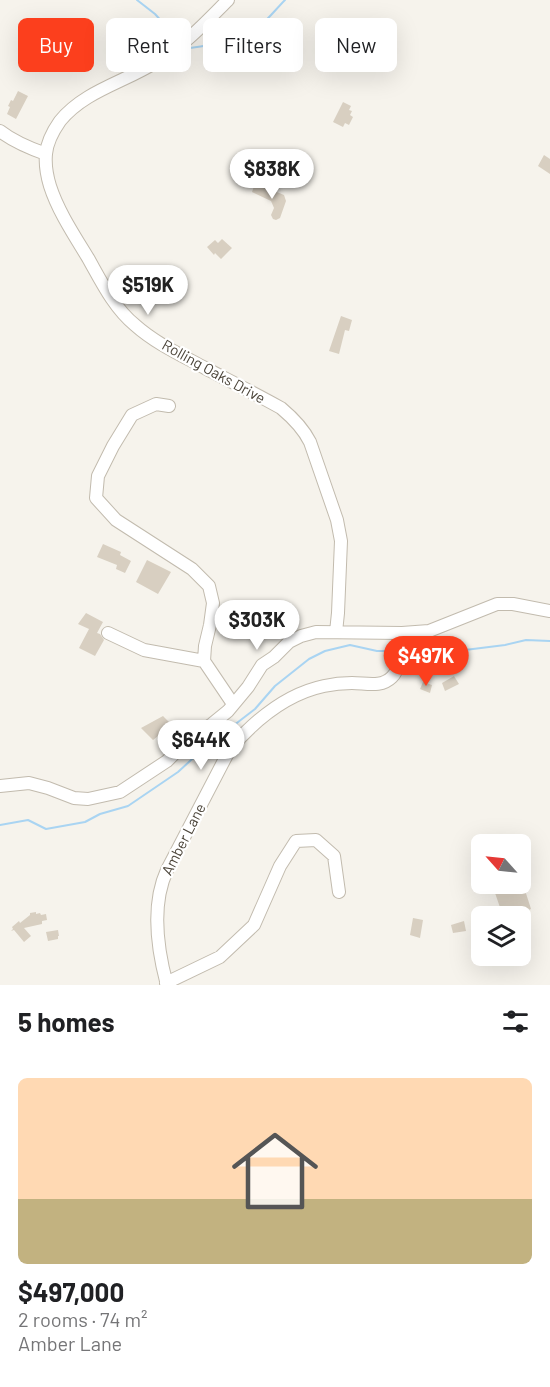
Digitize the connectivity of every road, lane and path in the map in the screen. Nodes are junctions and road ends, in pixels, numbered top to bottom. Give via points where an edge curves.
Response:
1 (228, 0) edge
2 (0, 131) edge
3 (46, 154) junction
4 (169, 406) dead end
5 (550, 611) edge
6 (336, 632) junction
7 (108, 633) dead end
8 (402, 633) junction
9 (204, 661) junction
10 (233, 704) junction
11 (0, 786) edge
12 (339, 892) dead end
13 (166, 984) edge

1 - 3 street via 185,44 71,110 50,138
2 - 3 street
3 - 6 street, Rolling Oaks Drive via 55,198 122,312 173,351 281,408 305,432 341,541
4 - 9 street via 156,404 132,415 98,476 96,498 116,520 192,569 209,586 213,603
5 - 8 street via 497,604 429,631
6 - 8 street
6 - 10 street via 316,632 289,642 262,666
7 - 9 street via 144,650
8 - 13 street, Amber Lane via 398,668 386,681 332,684 292,698 252,725 230,749 160,887 158,933
9 - 10 street
10 - 11 street via 167,761 120,792 88,799 28,783
12 - 13 street via 334,856 316,840 296,842 280,866 254,925 220,957

